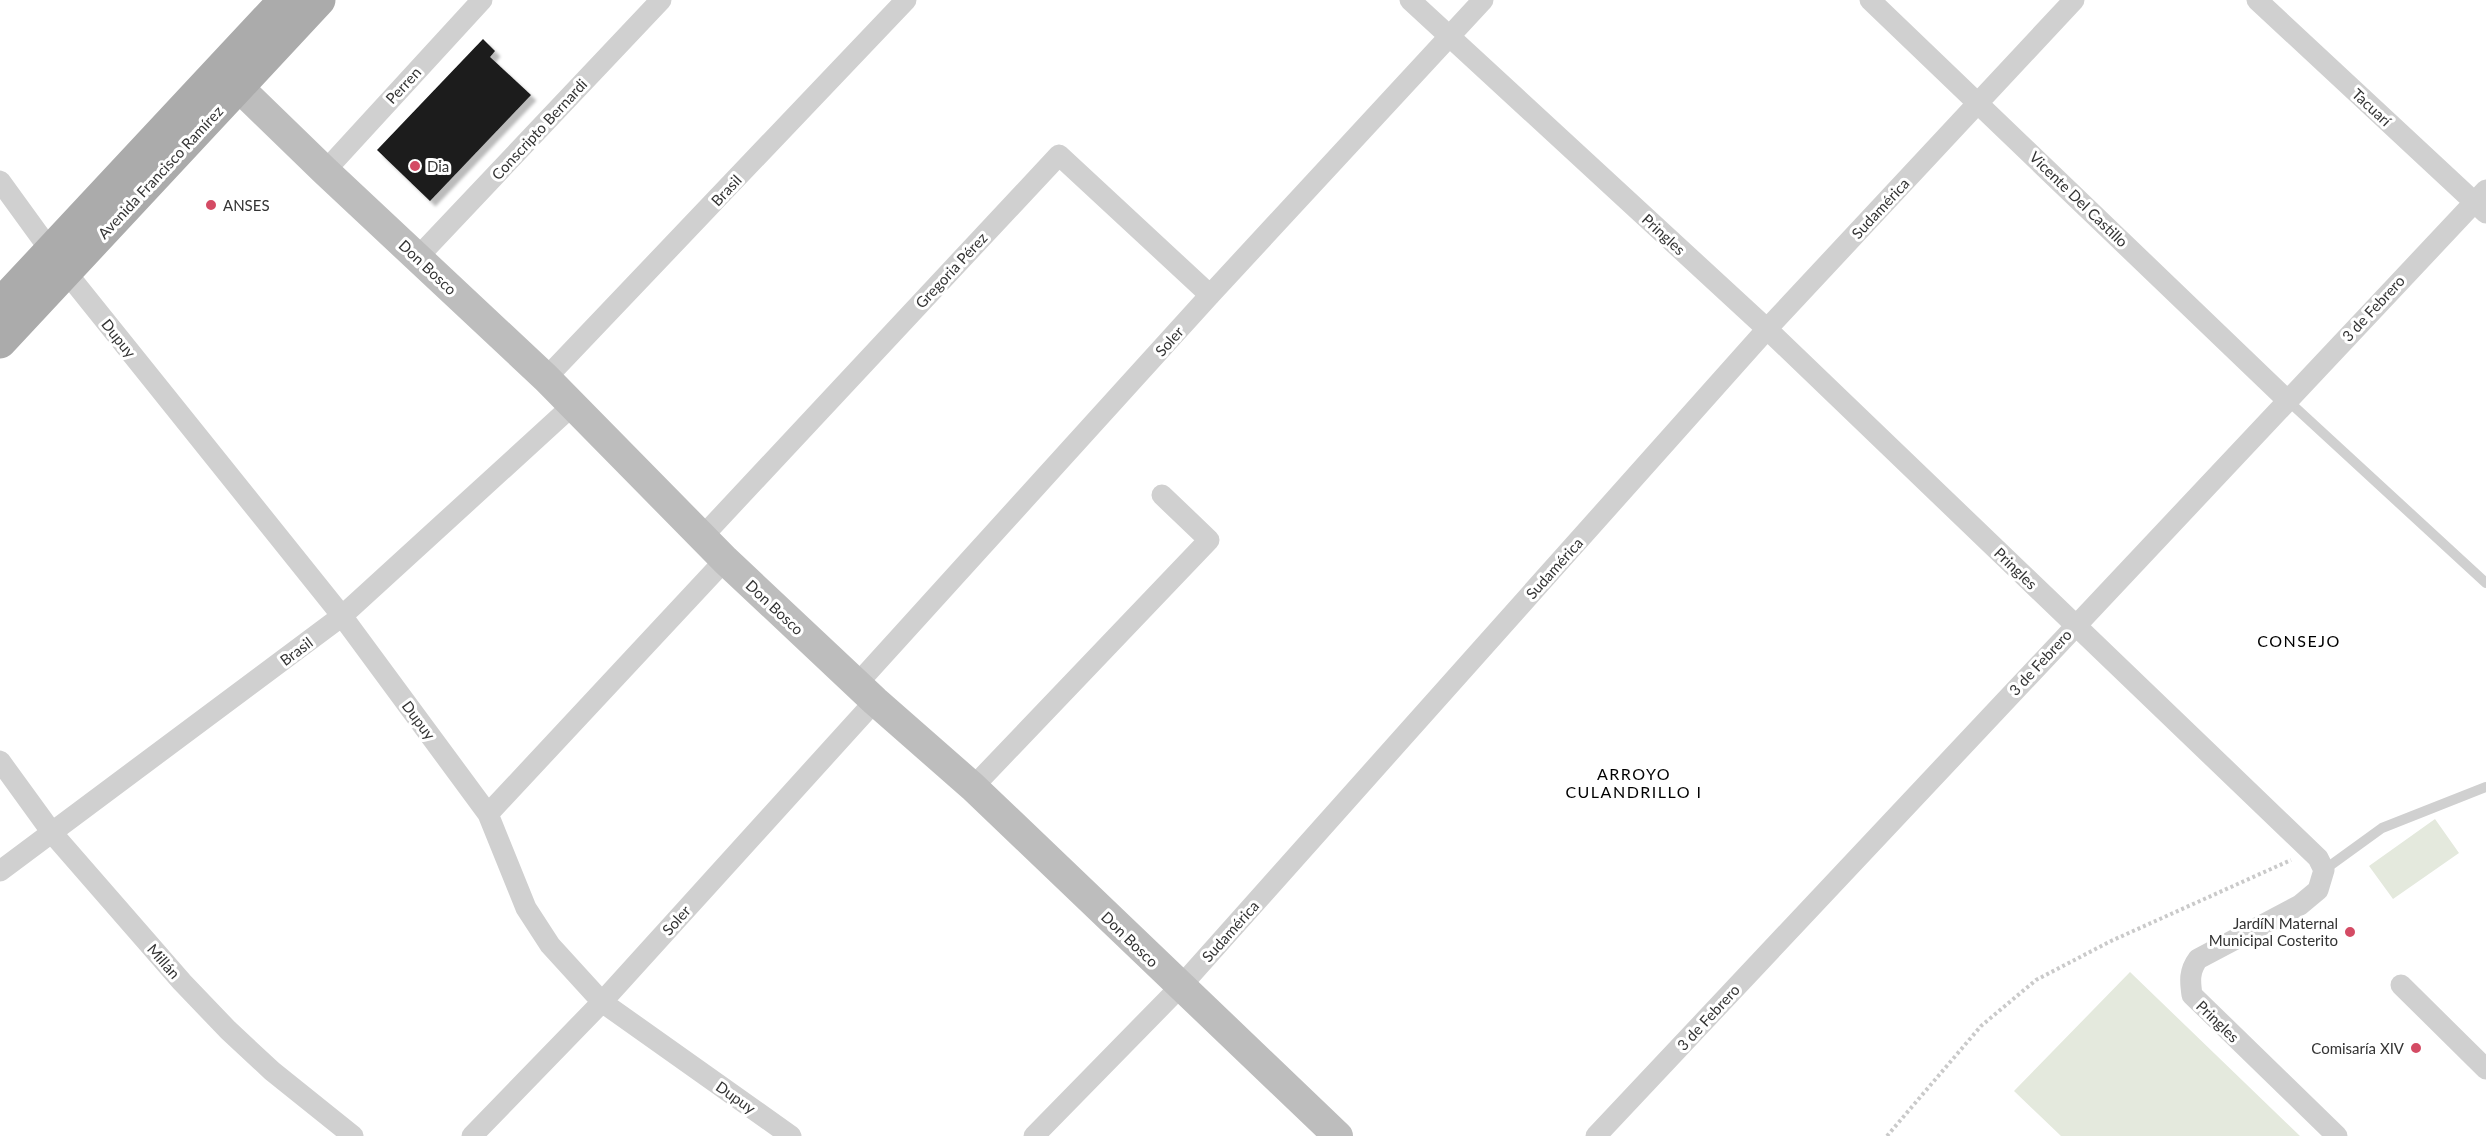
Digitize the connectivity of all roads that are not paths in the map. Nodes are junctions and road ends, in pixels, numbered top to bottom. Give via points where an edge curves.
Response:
1 (285, 0) edge
2 (320, 0) edge
3 (482, 0) edge
4 (661, 0) edge
5 (906, 0) edge
6 (1410, 0) edge
7 (1483, 0) edge
8 (1870, 0) edge
9 (2074, 0) edge
10 (2258, 0) edge
11 (1448, 36) junction
12 (230, 79) junction
13 (1979, 102) junction
14 (324, 171) junction
15 (0, 181) edge
16 (2482, 202) edge
17 (418, 258) junction
18 (58, 262) junction
19 (1210, 295) junction
20 (0, 305) edge
21 (1767, 329) junction
22 (0, 342) edge
23 (546, 378) junction
24 (2287, 400) junction
25 (572, 406) junction
26 (1162, 495) dead end
27 (702, 537) junction
28 (725, 560) junction
29 (2486, 583) edge
30 (342, 616) junction
31 (2075, 625) junction
32 (867, 692) junction
33 (0, 761) edge
34 (972, 787) junction
35 (2486, 787) edge
36 (488, 813) junction
37 (53, 834) junction
38 (2324, 870) junction
39 (0, 871) edge
40 (2401, 985) dead end
41 (1180, 987) junction
42 (602, 1002) junction
43 (2486, 1069) edge
44 (353, 1136) edge
45 (472, 1136) edge
46 (791, 1136) edge
47 (1034, 1136) edge
48 (1338, 1136) edge
49 (1596, 1136) edge
50 (2337, 1136) edge

1 - 12 main road, Avenida Francisco Ramírez
2 - 12 main road, Avenida Francisco Ramírez
3 - 14 street, Perren
4 - 17 street, Conscripto Bernardi
5 - 23 street, Brasil
6 - 11 street, Pringles
7 - 11 street, Soler
8 - 13 street, Vicente Del Castillo
9 - 13 street, Sudamérica
10 - 16 street, Tacuarí
11 - 19 street, Soler
11 - 21 street, Pringles
12 - 14 main road, Don Bosco
12 - 18 main road, Avenida Francisco Ramírez
13 - 21 street, Sudamérica
13 - 24 street, Vicente Del Castillo
14 - 17 main road, Don Bosco
15 - 18 street, Dupuy
16 - 24 street, 3 de Febrero
17 - 23 main road, Don Bosco
18 - 20 main road, Avenida Francisco Ramírez
18 - 22 main road, Avenida Francisco Ramírez
18 - 30 street, Dupuy
19 - 27 street, Gregoria Pérez via 1059,155
19 - 32 street, Soler
21 - 31 street, Pringles
21 - 41 street, Sudamérica
23 - 25 main road, Don Bosco
24 - 29 lane
24 - 31 street, 3 de Febrero
25 - 27 main road, Don Bosco
25 - 30 street, Brasil
26 - 34 street via 1209,540
27 - 28 main road, Don Bosco
28 - 32 main road, Don Bosco
28 - 36 street
30 - 36 street, Dupuy
30 - 37 street, Brasil
31 - 38 street, Pringles via 2311,850
31 - 49 street, 3 de Febrero
32 - 34 main road, Don Bosco
32 - 42 street, Soler
33 - 37 street, Millán
34 - 41 main road, Don Bosco
35 - 38 lane via 2382,828
36 - 42 street, Dupuy via 526,908 550,945
37 - 39 street, Brasil
37 - 44 street, Millán via 228,1030
38 - 50 street, Pringles via 2318,890 2300,905 2198,959 2191,969 2190,982 2192,995
40 - 43 street
41 - 47 street, Sudamérica
41 - 48 main road, Don Bosco
42 - 45 street, Soler
42 - 46 street, Dupuy

